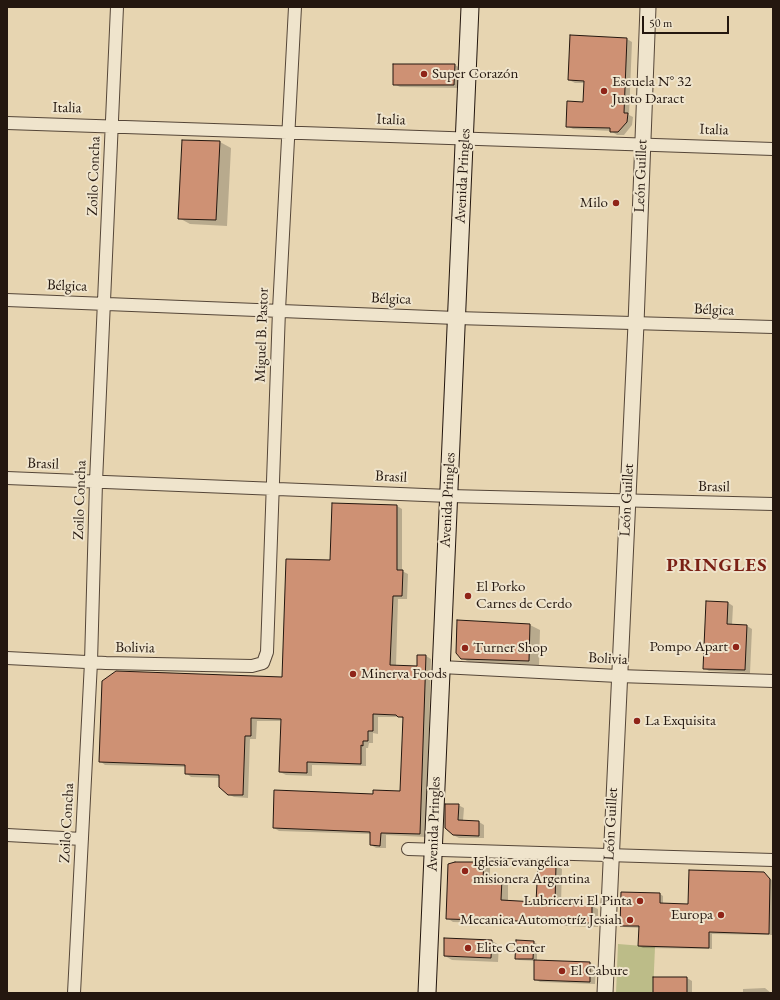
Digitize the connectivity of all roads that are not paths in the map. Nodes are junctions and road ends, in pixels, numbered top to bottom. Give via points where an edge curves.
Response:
1 (117, 7) edge
2 (295, 7) edge
3 (470, 7) edge
4 (648, 7) edge
5 (7, 123) edge
6 (112, 125) junction
7 (288, 132) junction
8 (465, 138) junction
9 (643, 144) junction
10 (773, 149) edge
11 (7, 300) edge
12 (104, 303) junction
13 (279, 310) junction
14 (456, 318) junction
15 (636, 324) junction
16 (773, 327) edge
17 (7, 478) edge
18 (96, 482) junction
19 (273, 488) junction
20 (449, 496) junction
21 (628, 501) junction
22 (773, 504) edge
23 (7, 658) edge
24 (91, 662) junction
25 (262, 663) joint
26 (441, 667) junction
27 (618, 676) junction
28 (773, 681) edge
29 (7, 836) edge
30 (82, 839) junction
31 (408, 849) dead end
32 (433, 849) junction
33 (610, 855) junction
34 (773, 860) edge
35 (74, 993) edge
36 (427, 993) edge
37 (605, 993) edge

1 - 6 street, Zoilo Concha
2 - 7 street, Miguel B. Pastor
3 - 8 main road, Avenida Pringles
4 - 9 street, León Guillet
5 - 6 street, Italia
6 - 7 street, Italia
6 - 12 street, Zoilo Concha
7 - 8 street, Italia
7 - 13 street, Miguel B. Pastor
8 - 9 street, Italia
8 - 14 main road, Avenida Pringles
9 - 10 street, Italia
9 - 15 street, León Guillet
11 - 12 street, Bélgica
12 - 13 street, Bélgica
12 - 18 street, Zoilo Concha
13 - 14 street, Bélgica
13 - 19 street, Miguel B. Pastor
14 - 15 street, Bélgica
14 - 20 main road, Avenida Pringles
15 - 16 street, Bélgica
15 - 21 street, León Guillet
17 - 18 street, Brasil
18 - 19 street, Brasil
18 - 24 street, Zoilo Concha
19 - 20 street, Brasil
19 - 25 street, Miguel B. Pastor via 266,652
20 - 21 street, Brasil
20 - 26 main road, Avenida Pringles
21 - 22 street, Brasil
21 - 27 street, León Guillet
23 - 24 street, Bolivia
24 - 25 street, Bolivia via 252,666
24 - 30 street, Zoilo Concha
26 - 27 street, Bolivia
26 - 32 main road, Avenida Pringles
27 - 28 street, Bolivia
27 - 33 street, León Guillet
29 - 30 street
30 - 35 street, Zoilo Concha
31 - 32 street
32 - 33 street
32 - 36 main road, Avenida Pringles
33 - 34 street
33 - 37 street, León Guillet

